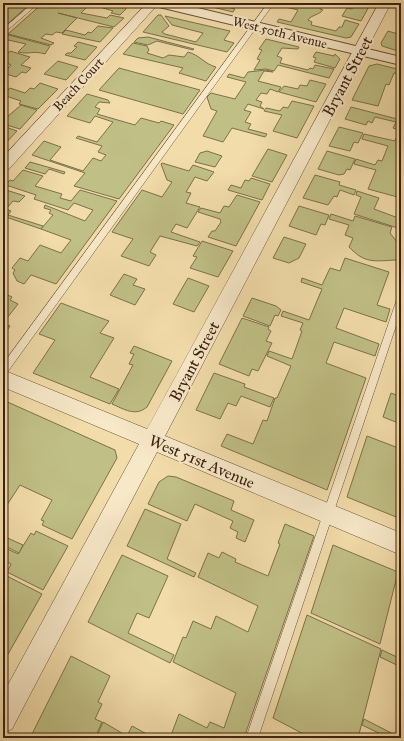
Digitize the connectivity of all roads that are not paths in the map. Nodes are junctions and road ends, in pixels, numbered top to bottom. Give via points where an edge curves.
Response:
1 (36, 3) edge
2 (153, 3) edge
3 (160, 3) edge
4 (271, 3) edge
5 (385, 3) edge
6 (254, 26) junction
7 (3, 32) edge
8 (360, 51) junction
9 (401, 61) edge
10 (3, 166) edge
11 (401, 299) edge
12 (3, 371) edge
13 (3, 378) edge
14 (152, 440) junction
15 (328, 514) junction
16 (401, 544) edge
17 (3, 720) edge
18 (252, 738) edge

1 - 7 lane
2 - 10 street, Beach Court
3 - 6 street, West 50th Avenue
4 - 6 lane
5 - 8 street, Bryant Street
6 - 8 street, West 50th Avenue
6 - 12 lane
8 - 9 street, West 50th Avenue
8 - 14 street, Bryant Street
11 - 15 lane
13 - 14 street, West 51st Avenue
14 - 15 street, West 51st Avenue
14 - 17 street, Bryant Street
15 - 16 street, West 51st Avenue
15 - 18 lane

